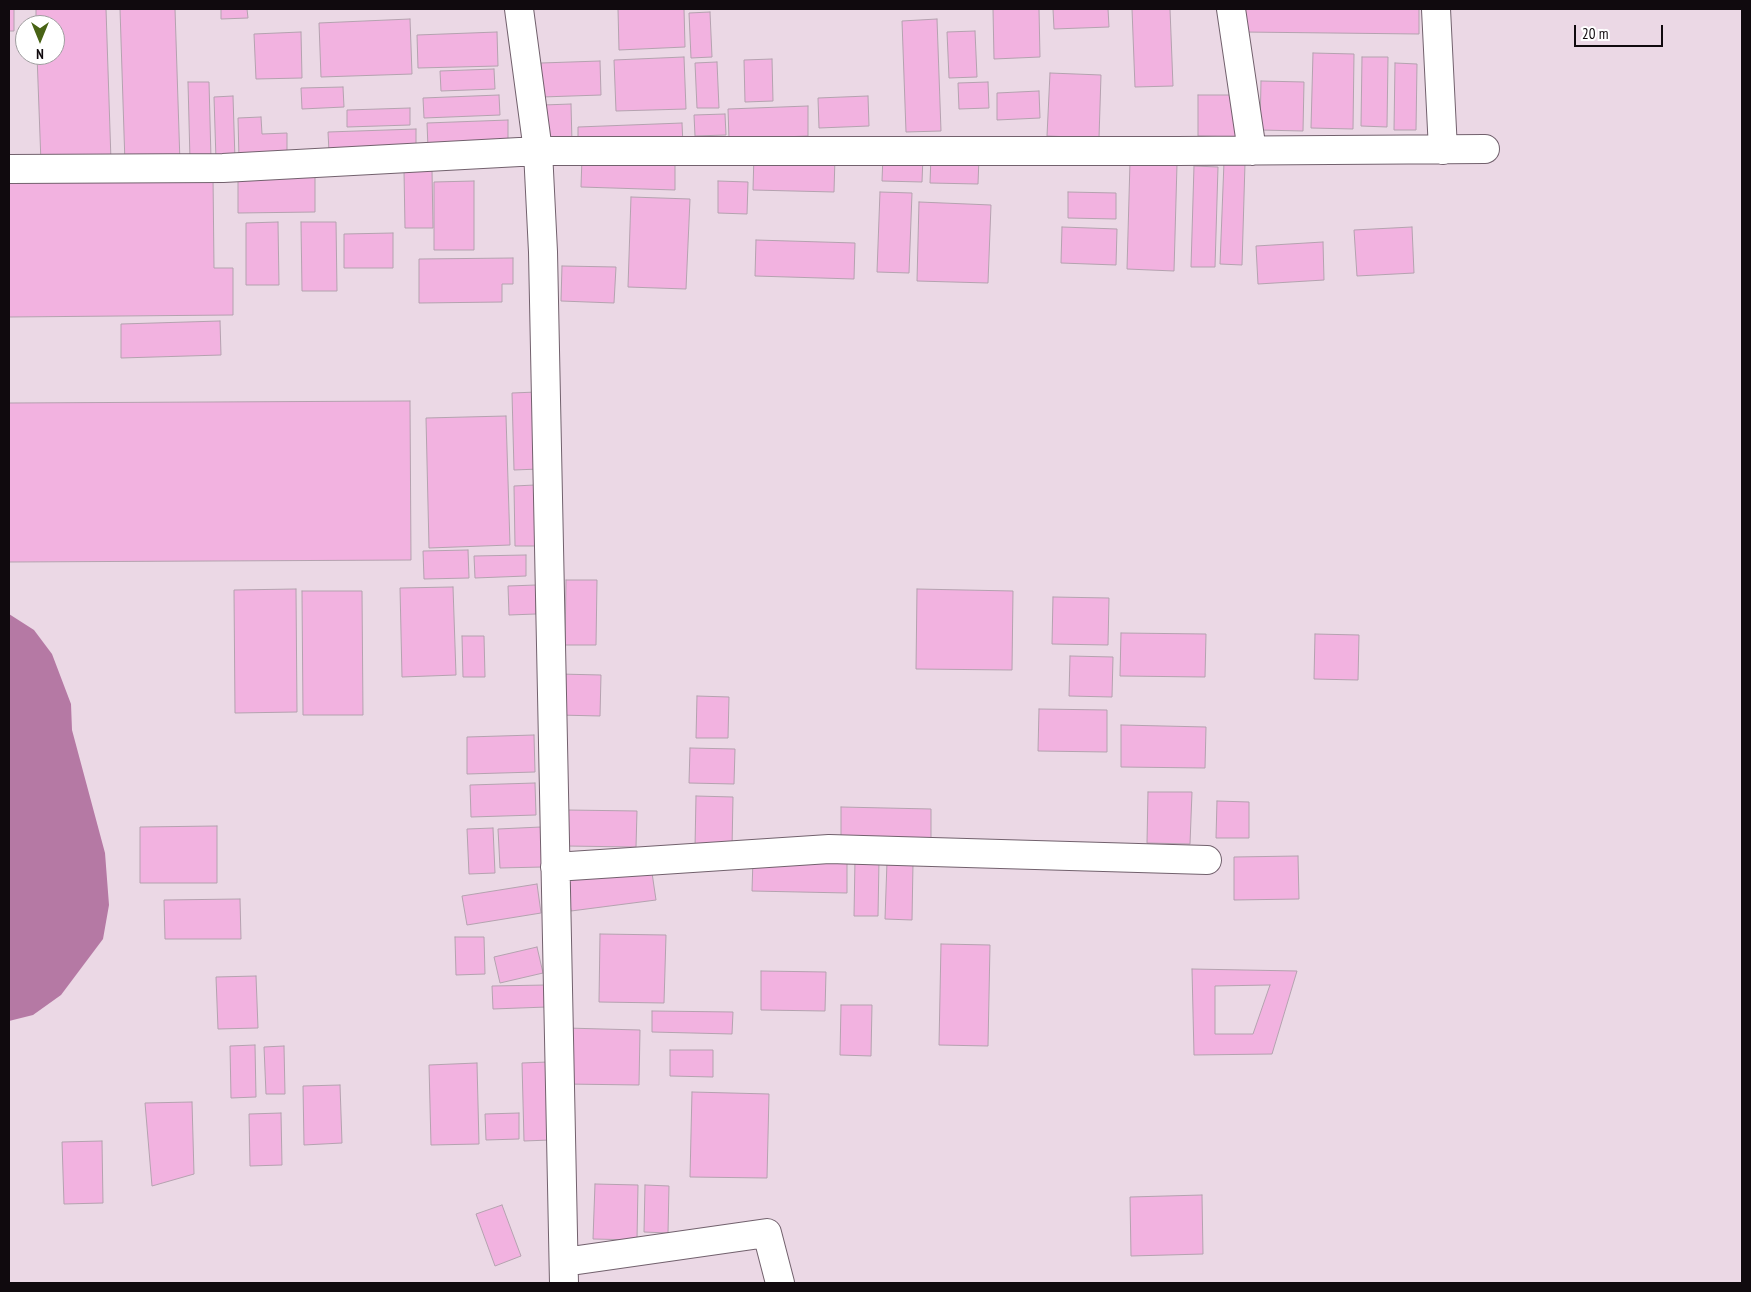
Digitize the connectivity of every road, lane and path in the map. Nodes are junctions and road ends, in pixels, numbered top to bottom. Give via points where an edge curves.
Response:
1 (519, 9) edge
2 (1231, 9) edge
3 (1436, 9) edge
4 (1443, 150) junction
5 (1486, 150) dead end
6 (538, 151) junction
7 (1252, 151) junction
8 (9, 170) edge
9 (1207, 860) dead end
10 (555, 867) junction
11 (564, 1272) edge
12 (780, 1283) edge

1 - 6 street
2 - 7 street
3 - 4 street
4 - 5 street
4 - 7 street
6 - 7 street
6 - 8 street via 223,168
6 - 10 street via 543,252
9 - 10 street via 829,849
10 - 11 street
11 - 12 street via 767,1232

